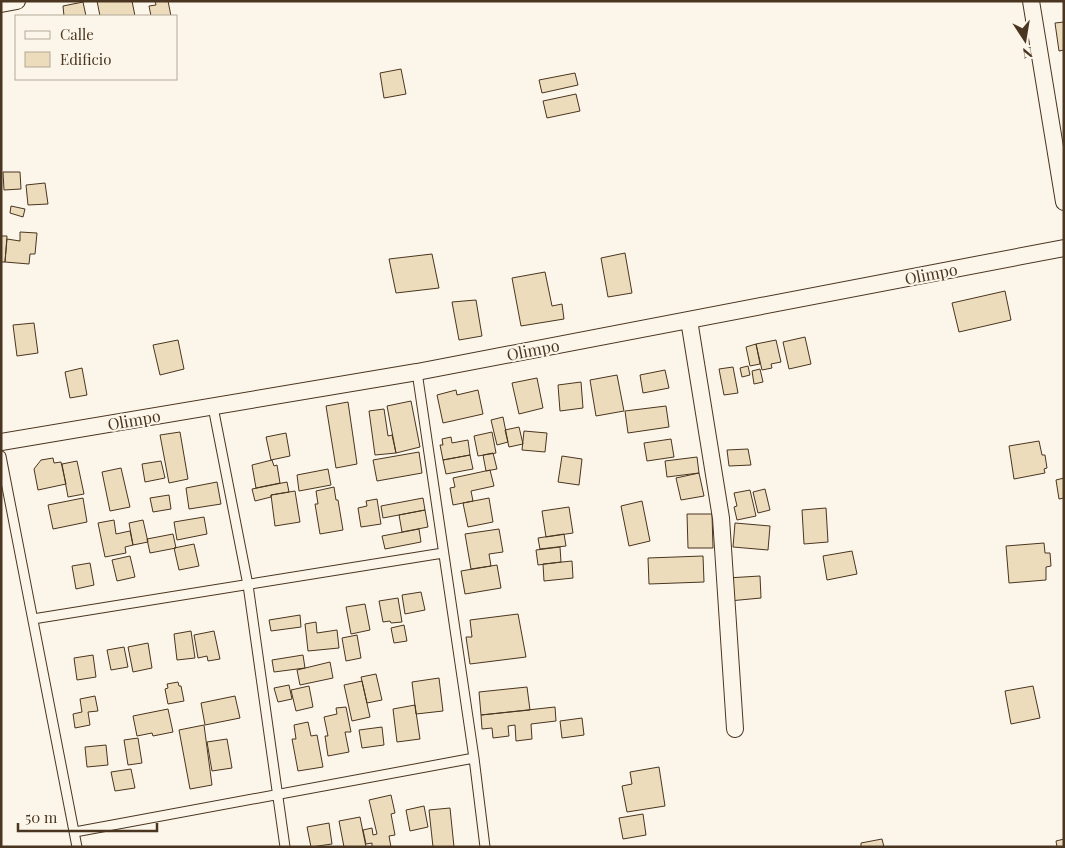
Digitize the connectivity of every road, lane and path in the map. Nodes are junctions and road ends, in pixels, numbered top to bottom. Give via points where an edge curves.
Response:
1 (17, 1) edge
2 (1031, 1) edge
3 (1, 4) edge
4 (1064, 202) edge
5 (1064, 248) edge
6 (689, 320) junction
7 (417, 372) junction
8 (213, 407) junction
9 (1, 442) edge
10 (1, 456) edge
11 (443, 553) junction
12 (248, 585) junction
13 (33, 619) junction
14 (735, 729) dead end
15 (474, 758) junction
16 (278, 795) junction
17 (75, 832) junction
18 (77, 847) edge
19 (285, 847) edge
20 (485, 847) edge

1 - 3 street
2 - 4 street
5 - 6 street, Olimpo
6 - 7 street, Olimpo
6 - 14 street via 721,518
7 - 8 street, Olimpo
7 - 11 lane
8 - 9 street, Olimpo
8 - 12 lane
10 - 13 lane
11 - 12 lane
11 - 15 lane
12 - 13 lane
12 - 16 lane
13 - 17 lane
15 - 16 lane
15 - 20 lane
16 - 17 lane
16 - 19 lane
17 - 18 lane

